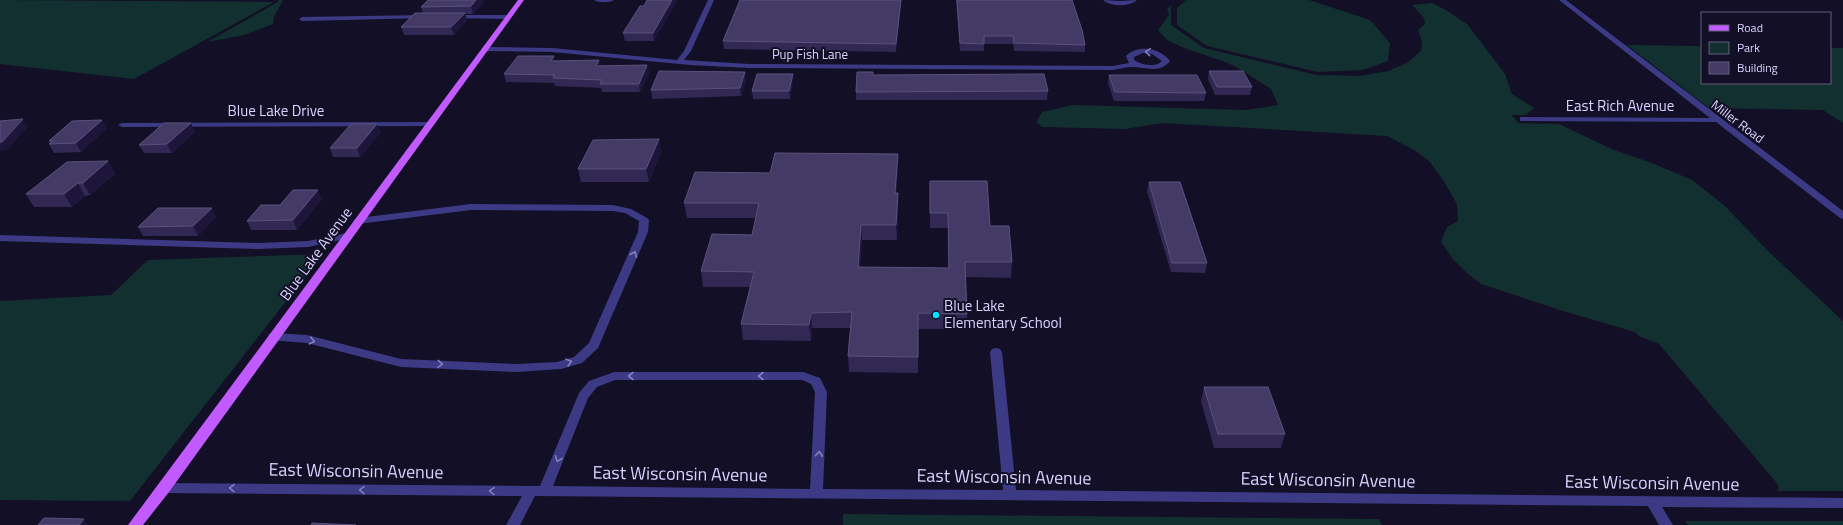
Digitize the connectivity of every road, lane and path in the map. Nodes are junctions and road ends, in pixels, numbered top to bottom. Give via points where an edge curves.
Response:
1 (521, 0) edge
2 (596, 0) edge
3 (611, 0) edge
4 (711, 0) edge
5 (1106, 0) edge
6 (1134, 0) edge
7 (1562, 0) edge
8 (429, 17) edge
9 (445, 17) edge
10 (508, 17) junction
11 (302, 19) dead end
12 (484, 49) junction
13 (679, 62) junction
14 (1137, 64) dead end
15 (1523, 119) dead end
16 (1717, 120) junction
17 (430, 124) junction
18 (122, 125) dead end
19 (1843, 216) edge
20 (358, 221) junction
21 (347, 236) junction
22 (0, 238) edge
23 (274, 337) junction
24 (996, 352) dead end
25 (164, 488) junction
26 (531, 491) junction
27 (545, 491) junction
28 (816, 493) junction
29 (1010, 495) junction
30 (1652, 501) junction
31 (1843, 502) edge
32 (135, 525) edge
33 (513, 525) edge
34 (1666, 525) edge

1 - 10 main road, Blue Lake Avenue
2 - 3 street
4 - 13 street via 687,51
5 - 6 street via 1120,4
7 - 16 street, Miller Road
8 - 11 street
9 - 10 street
10 - 12 main road, Blue Lake Avenue
12 - 13 street, Pup Fish Lane via 579,52
12 - 17 main road, Blue Lake Avenue
13 - 14 street, Pup Fish Lane via 764,66 1113,68
15 - 16 street, East Rich Avenue
16 - 19 street, Miller Road
17 - 18 street, Blue Lake Drive
17 - 20 main road, Blue Lake Avenue
20 - 21 main road, Blue Lake Avenue
23 -> 20 street via 307,340 401,363 516,368 557,366 578,360 594,345 643,232 644,220 628,211 613,208 471,207
21 - 22 street via 308,244 258,246
21 - 23 main road, Blue Lake Avenue
23 - 25 main road, Blue Lake Avenue
24 - 29 street
26 -> 25 street, East Wisconsin Avenue
25 - 32 main road, Blue Lake Avenue
26 - 27 street, East Wisconsin Avenue
26 - 33 street
27 - 28 street, East Wisconsin Avenue
28 -> 27 street via 820,392 816,381 803,376 614,376 594,384 583,396
28 - 29 street, East Wisconsin Avenue
29 - 30 street, East Wisconsin Avenue
30 - 31 street, East Wisconsin Avenue
30 - 34 street

